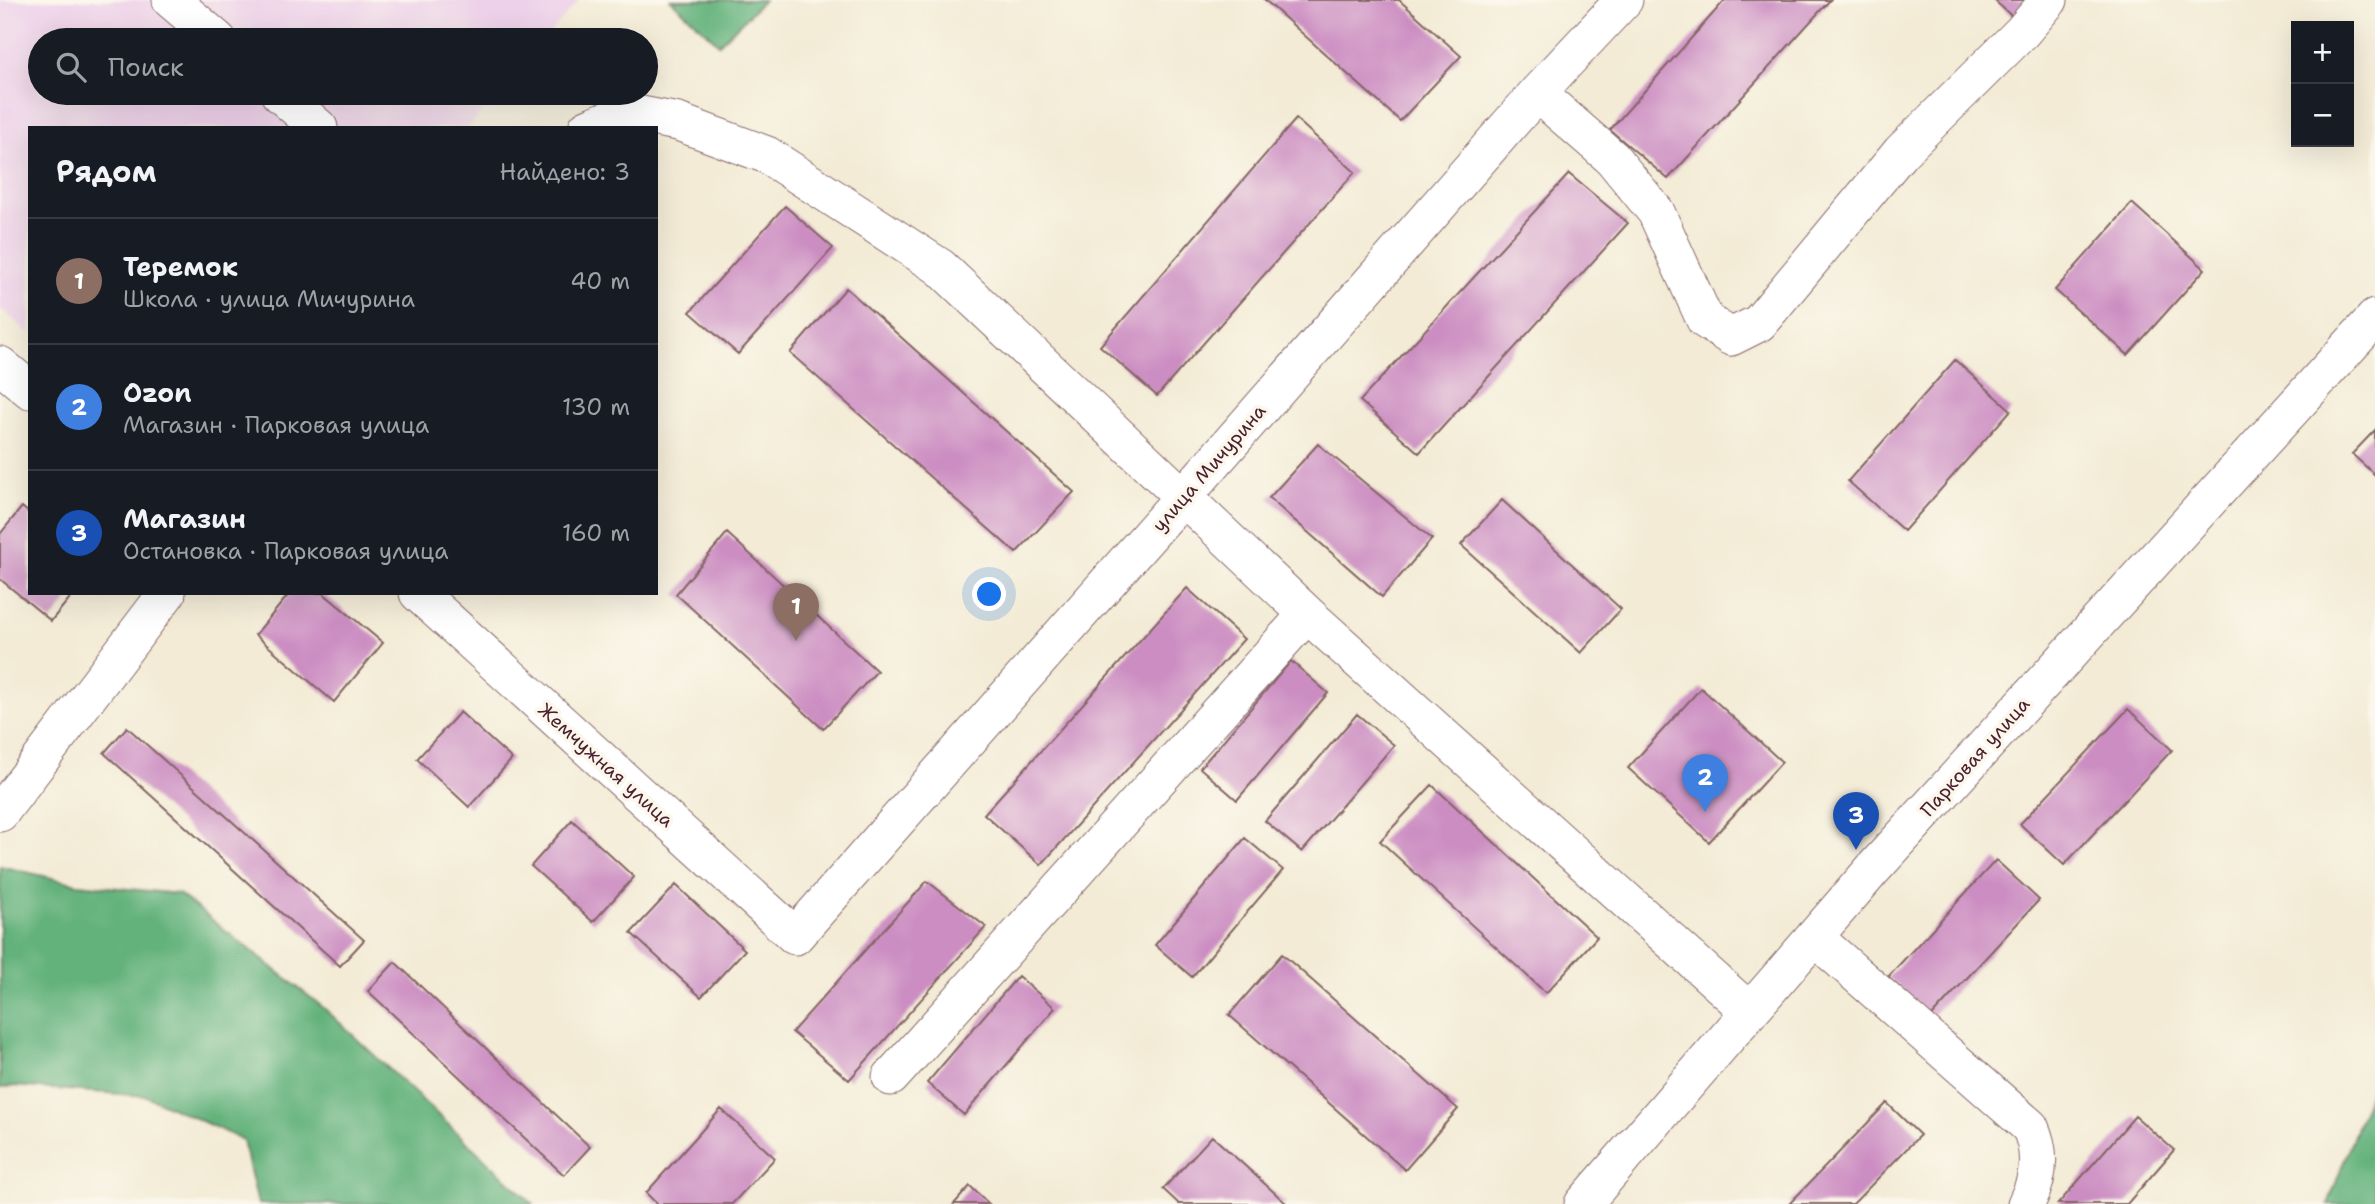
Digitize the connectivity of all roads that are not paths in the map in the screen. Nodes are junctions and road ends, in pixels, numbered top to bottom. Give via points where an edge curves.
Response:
1 (171, 0) edge
2 (1624, 0) edge
3 (2049, 0) edge
4 (204, 28) edge
5 (1537, 93) junction
6 (293, 105) edge
7 (317, 126) edge
8 (592, 126) edge
9 (2375, 318) edge
10 (0, 365) edge
11 (28, 388) edge
12 (1184, 496) junction
13 (165, 595) edge
14 (420, 595) edge
15 (1307, 614) junction
16 (0, 813) edge
17 (795, 936) joint
18 (1814, 937) junction
19 (1749, 1011) junction
20 (891, 1076) dead end
21 (1583, 1204) edge
22 (2026, 1204) edge

1 - 4 street
2 - 5 street, улица Мичурина
3 - 5 street via 1901,152 1759,323 1731,337 1706,320 1656,212 1612,158
5 - 12 street, улица Мичурина
6 - 7 street
8 - 12 street via 625,112 678,122 767,155 940,267
9 - 18 street, Парковая улица
10 - 11 street
12 - 15 street
12 - 17 street, улица Мичурина
13 - 16 street
14 - 17 street, Жемчужная улица
15 - 19 street
15 - 20 street
18 - 19 street, Парковая улица
18 - 22 street via 2030,1127 2037,1142 2039,1167
19 - 21 street, Парковая улица

